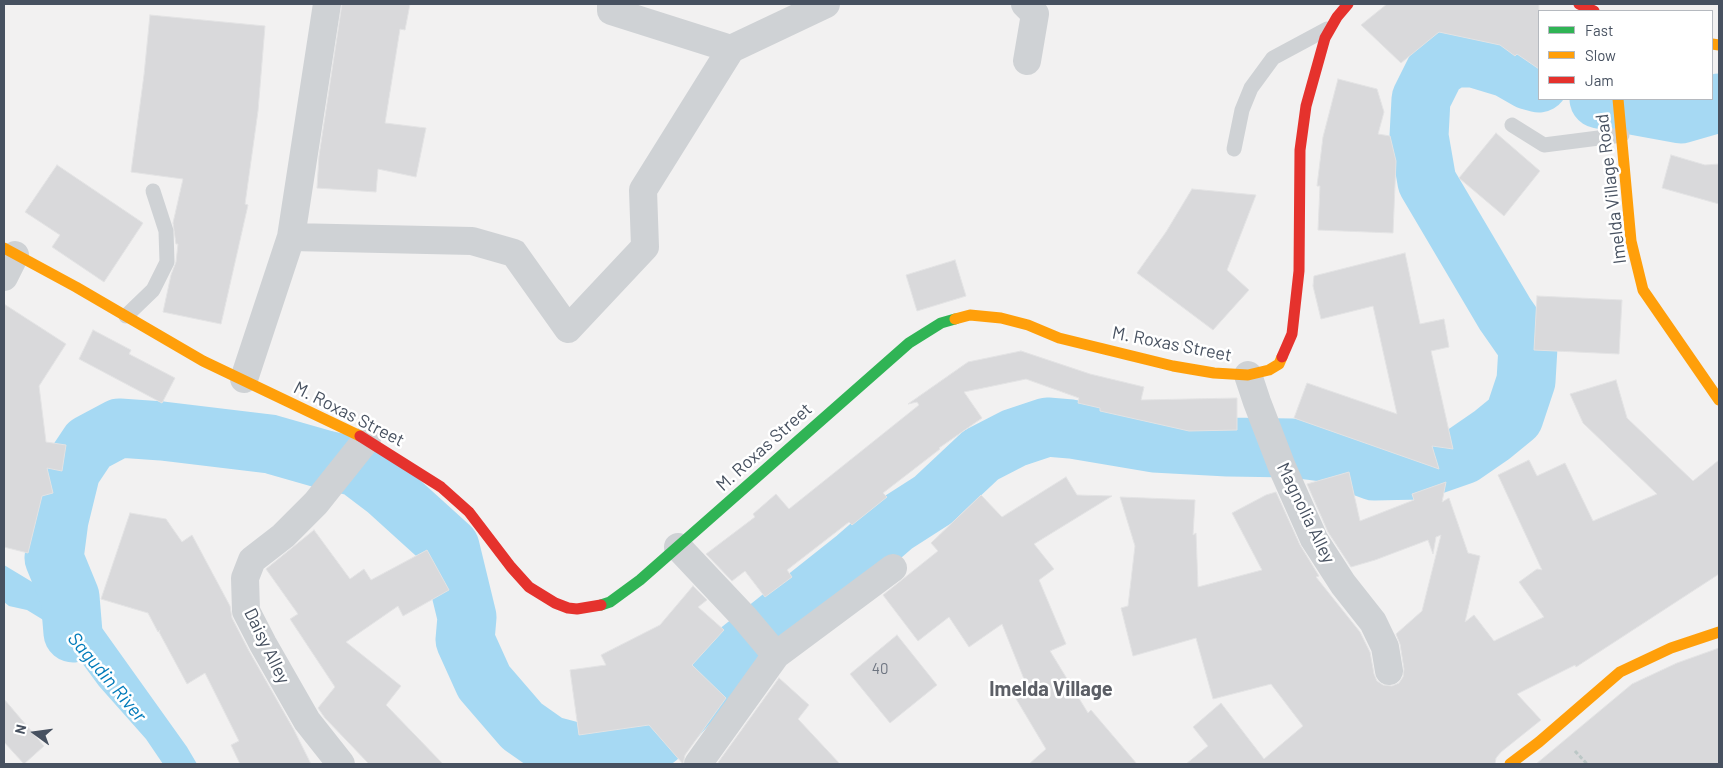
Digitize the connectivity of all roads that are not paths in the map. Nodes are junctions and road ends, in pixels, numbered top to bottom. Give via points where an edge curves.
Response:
1 (326, 4) edge
2 (611, 4) edge
3 (826, 4) edge
4 (1025, 4) edge
5 (1348, 4) edge
6 (1579, 4) edge
7 (1592, 10) edge
8 (1331, 28) junction
9 (731, 49) junction
10 (1027, 61) dead end
11 (1618, 100) edge
12 (1512, 125) dead end
13 (1622, 135) junction
14 (1234, 149) dead end
15 (153, 191) dead end
16 (291, 237) junction
17 (8, 260) edge
18 (126, 316) junction
19 (1248, 375) junction
20 (244, 380) junction
21 (1719, 400) edge
22 (361, 448) junction
23 (678, 546) junction
24 (892, 568) dead end
25 (1719, 632) edge
26 (771, 649) junction
27 (1389, 671) dead end
28 (341, 764) edge
29 (698, 764) edge
30 (1510, 764) edge

1 - 16 street
2 - 9 street via 611,11
3 - 9 street
4 - 10 street via 1034,14
5 - 8 main road, M. Roxas Street
6 - 7 main road
8 - 14 lane via 1273,58 1251,88 1242,110
8 - 19 main road, M. Roxas Street via 1313,77 1300,150 1299,270 1292,334 1280,364
9 - 16 street via 643,190 645,247 568,329 514,253 472,242
11 - 13 main road, Imelda Village Road
12 - 13 lane via 1544,144
13 - 21 main road, Imelda Village Road via 1631,241 1643,290
15 - 18 lane via 166,231 167,262 153,290
16 - 20 street
17 - 18 main road, M. Roxas Street via 76,286
18 - 20 main road, M. Roxas Street
19 - 23 main road, M. Roxas Street via 1173,366 1058,338 1001,318 970,315 941,323 902,350
19 - 27 street, Magnolia Alley via 1282,467 1314,539 1372,622 1385,647
20 - 22 main road, M. Roxas Street
22 - 23 main road, M. Roxas Street via 441,487 469,512 529,587 568,608 593,607 610,602
22 - 28 street, Daisy Alley via 316,503 283,536 252,560 245,578 246,611 262,644 307,720
23 - 26 street
24 - 26 street
25 - 30 main road via 1671,648 1620,672
26 - 29 street

